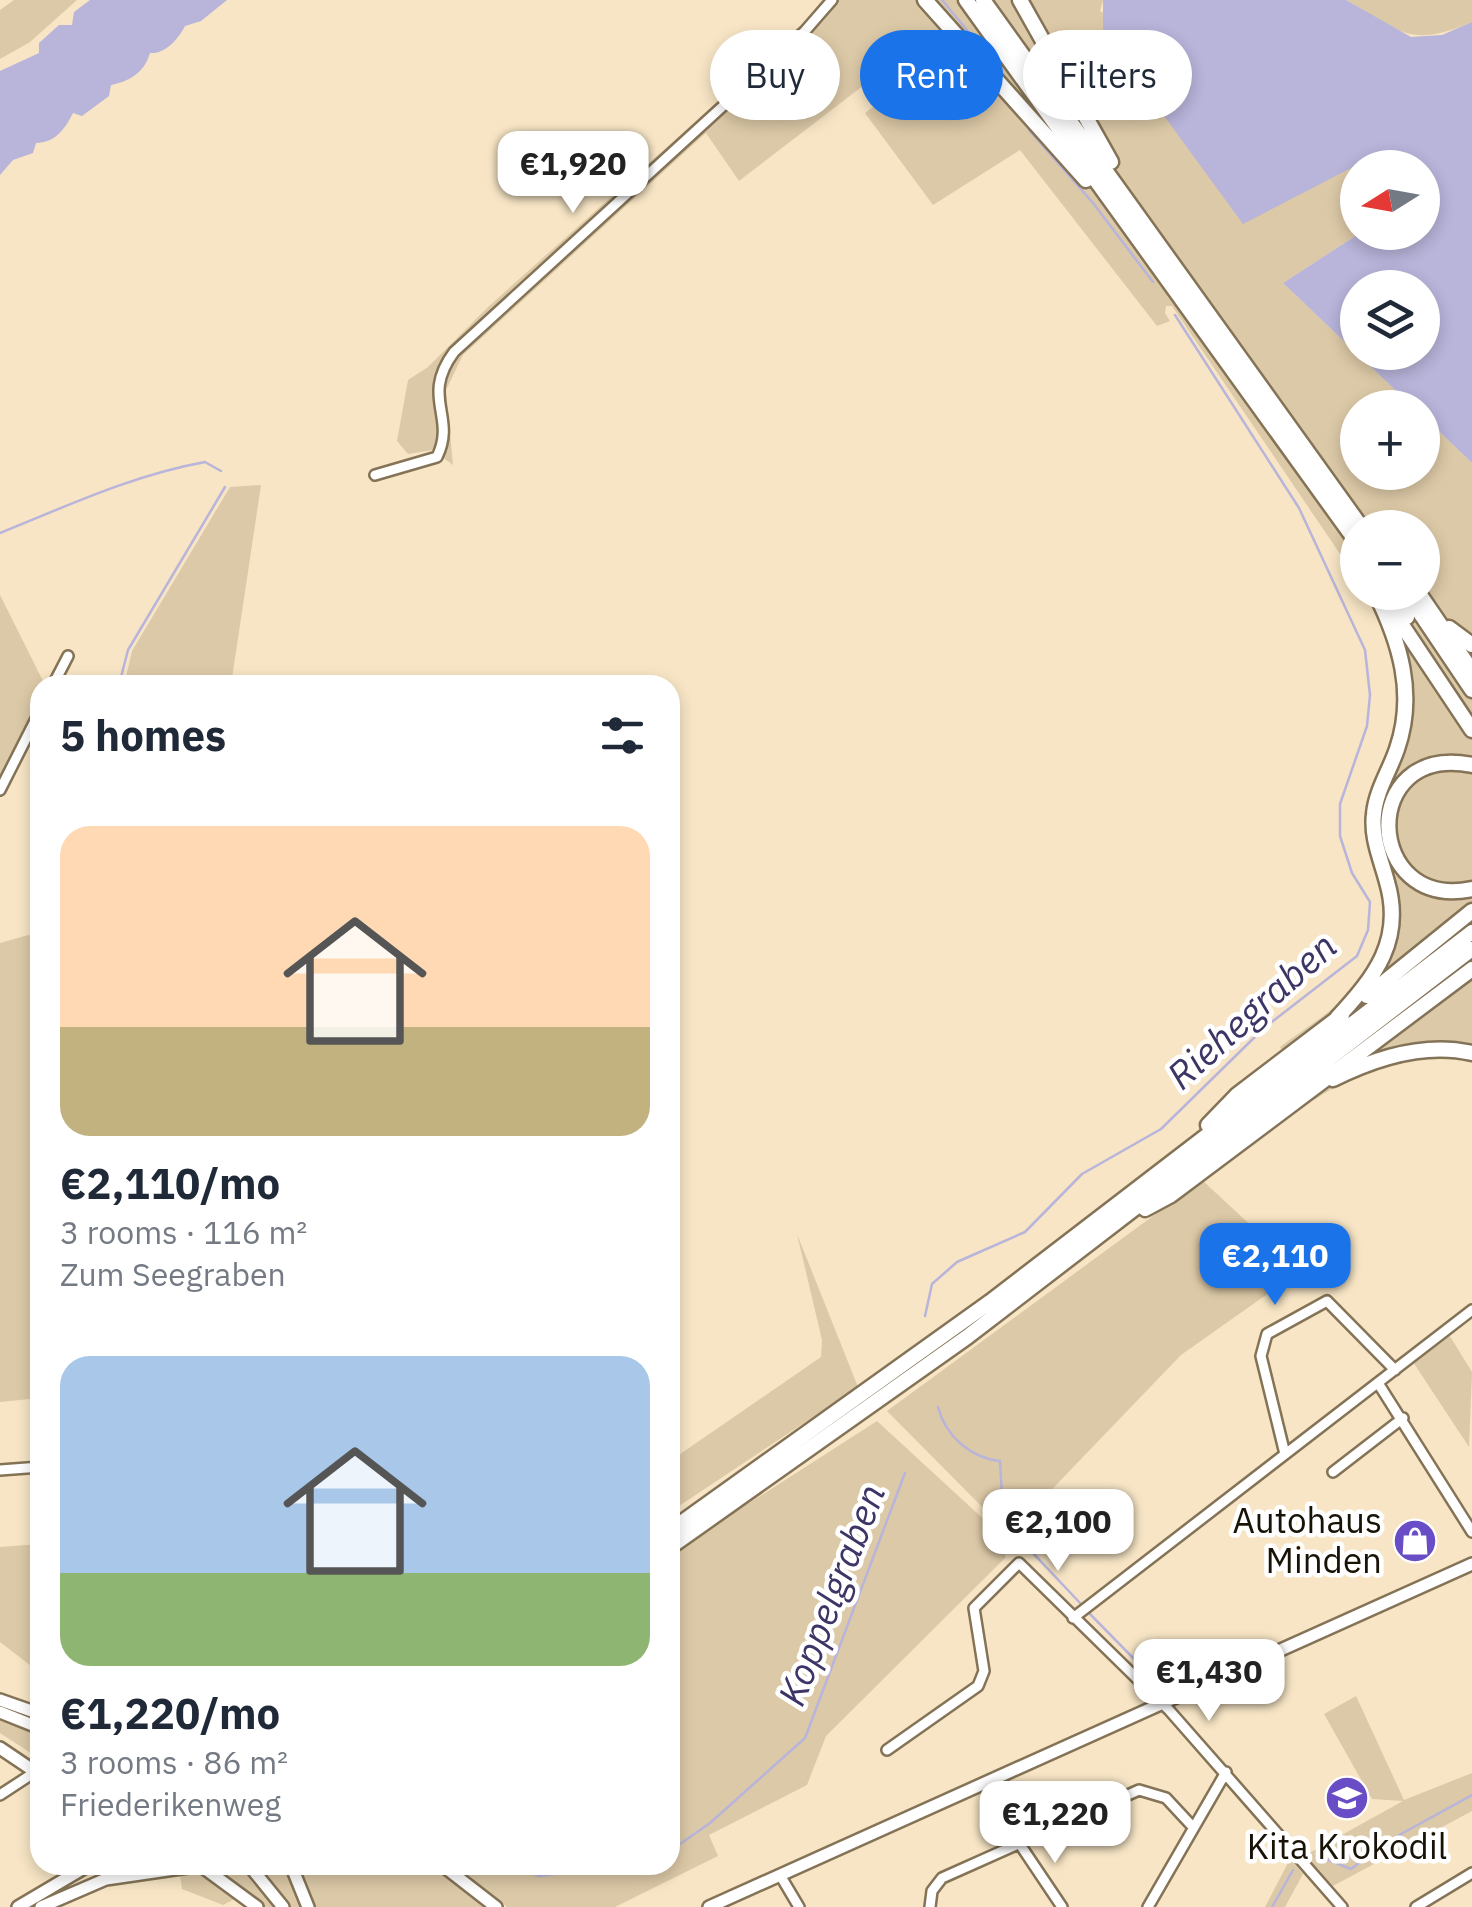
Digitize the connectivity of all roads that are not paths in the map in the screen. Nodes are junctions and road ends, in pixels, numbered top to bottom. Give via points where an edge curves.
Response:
1 (832, 0) edge
2 (925, 0) edge
3 (966, 0) edge
4 (984, 0) edge
5 (1020, 0) edge
6 (1132, 203) junction
7 (1118, 212) junction
8 (1175, 279) junction
9 (1272, 426) junction
10 (1318, 462) junction
11 (375, 474) dead end
12 (1350, 510) edge
13 (1357, 510) edge
14 (1340, 519) edge
15 (1340, 531) edge
16 (1385, 610) edge
17 (1390, 610) edge
18 (1403, 610) edge
19 (1418, 610) edge
20 (1432, 612) joint
21 (1472, 646) edge
22 (68, 656) dead end
23 (1472, 671) edge
24 (59, 675) edge
25 (1472, 690) edge
26 (1472, 714) edge
27 (1472, 730) edge
28 (30, 731) edge
29 (1472, 765) edge
30 (0, 790) edge
31 (1472, 889) edge
32 (1472, 911) edge
33 (1472, 932) edge
34 (1472, 949) edge
35 (1472, 969) edge
36 (1337, 1018) junction
37 (1472, 1053) edge
38 (1302, 1096) junction
39 (1173, 1162) junction
40 (1101, 1234) junction
41 (1472, 1310) edge
42 (1395, 1370) junction
43 (1378, 1382) junction
44 (1403, 1418) junction
45 (1285, 1454) junction
46 (30, 1468) edge
47 (0, 1470) edge
48 (1333, 1472) dead end
49 (680, 1524) edge
50 (1472, 1532) edge
51 (680, 1540) edge
52 (1472, 1564) edge
53 (1073, 1618) junction
54 (0, 1700) edge
55 (1163, 1704) junction
56 (30, 1710) edge
57 (0, 1712) edge
58 (30, 1724) edge
59 (0, 1748) edge
60 (887, 1750) dead end
61 (30, 1769) edge
62 (1226, 1772) junction
63 (30, 1779) edge
64 (0, 1796) edge
65 (1192, 1826) junction
66 (1018, 1844) junction
67 (1472, 1873) edge
68 (780, 1874) junction
69 (72, 1875) edge
70 (122, 1875) edge
71 (214, 1875) edge
72 (257, 1875) edge
73 (295, 1875) edge
74 (455, 1875) edge
75 (18, 1907) edge
76 (40, 1907) edge
77 (257, 1907) edge
78 (283, 1907) edge
79 (308, 1907) edge
80 (496, 1907) edge
81 (709, 1907) edge
82 (799, 1907) edge
83 (930, 1907) edge
84 (1062, 1907) edge
85 (1148, 1907) edge
86 (1342, 1907) edge
87 (1416, 1907) edge

1 - 11 street via 454,352 437,382 444,436 437,457
2 - 7 highway
3 - 7 highway
4 - 6 highway
5 - 6 highway
6 - 8 highway
7 - 8 highway
8 - 9 highway via 1190,313
8 - 10 highway via 1205,308
9 - 14 highway
9 - 15 highway
10 - 12 highway
10 - 13 highway
16 - 36 highway via 1405,688 1400,736 1374,814 1392,934 1376,973
17 - 27 highway
18 - 26 highway
19 - 25 highway
20 - 21 highway
20 - 23 highway
22 - 24 street
28 - 30 street
29 - 31 highway via 1435,764 1409,777 1392,803 1387,831 1407,874 1440,891
32 - 36 highway
33 - 39 highway
34 - 40 highway
35 - 38 highway
36 - 39 highway via 1237,1095
37 - 38 highway via 1394,1054
38 - 40 highway via 1171,1194
39 - 49 highway via 854,1404
40 - 51 highway via 876,1404
41 - 42 street
42 - 43 street
42 - 45 street via 1327,1301 1267,1334 1260,1356
43 - 44 street
43 - 45 street
44 - 48 street
44 - 50 street
45 - 53 street
46 - 47 street
52 - 55 main road
53 - 55 street
53 - 60 street via 1020,1563 974,1608 984,1672 978,1686
54 - 56 main road
55 - 62 street
55 - 68 main road
57 - 58 main road
59 - 61 main road
62 - 65 street
62 - 86 street
63 - 64 street
65 - 66 street via 1166,1798 1144,1789
65 - 85 street
66 - 83 street via 942,1878
66 - 84 street
67 - 87 street
68 - 81 main road
68 - 82 street
69 - 75 main road
70 - 76 main road
71 - 77 main road
72 - 78 main road
73 - 79 main road
74 - 80 main road

